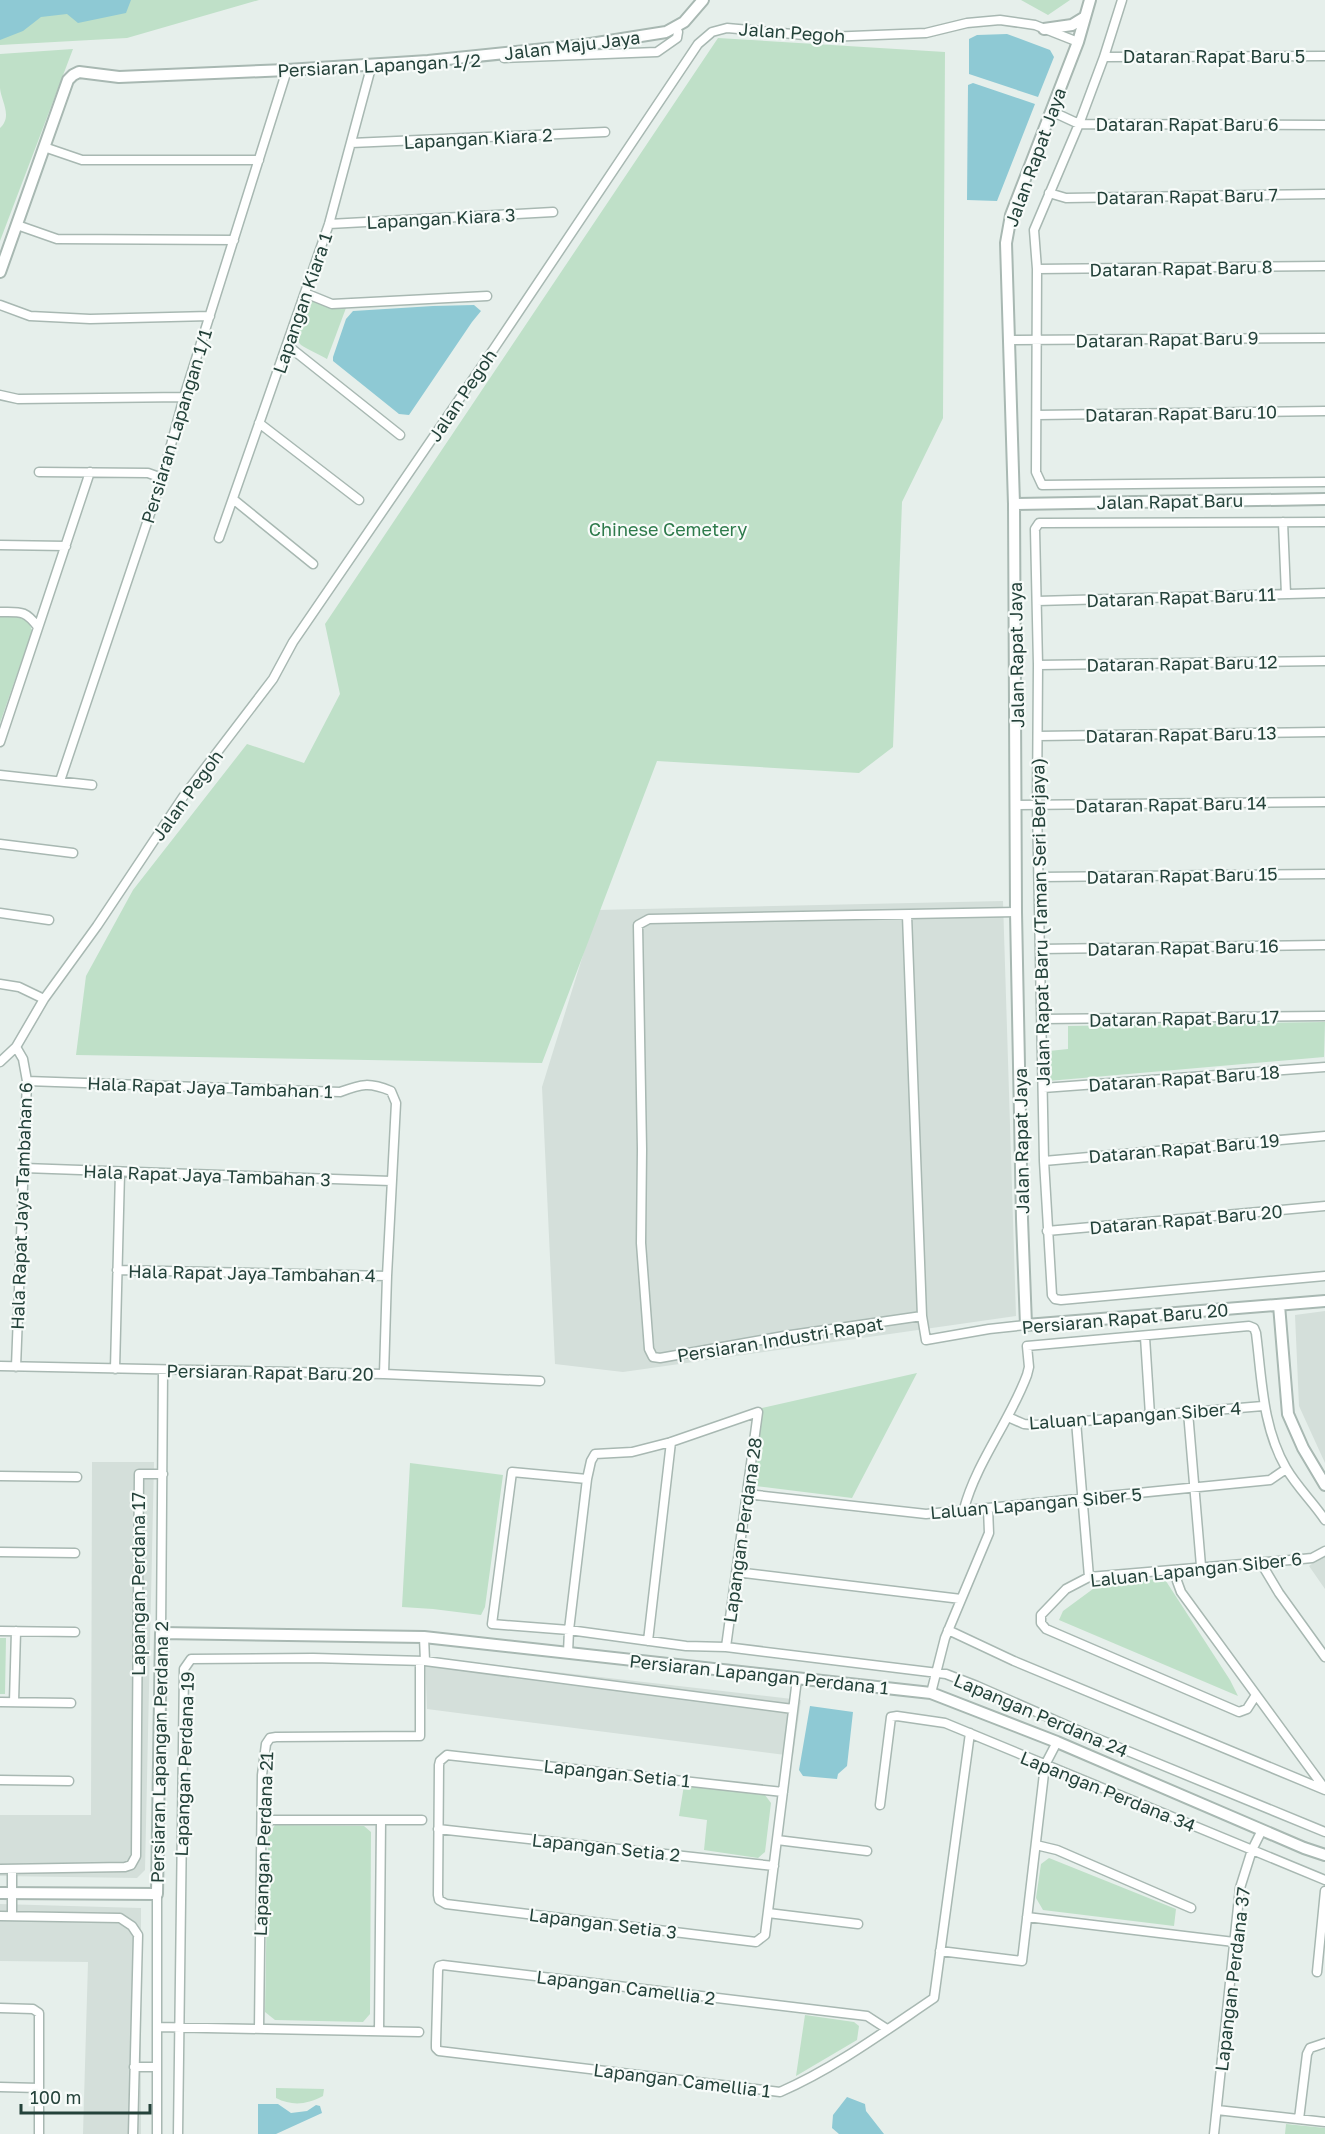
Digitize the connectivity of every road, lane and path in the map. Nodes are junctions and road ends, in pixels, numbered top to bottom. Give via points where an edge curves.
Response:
1 (703, 0) edge
2 (1090, 0) edge
3 (1122, 0) edge
4 (1085, 17) junction
5 (676, 28) junction
6 (1044, 29) junction
7 (1078, 42) junction
8 (1325, 56) edge
9 (1104, 57) junction
10 (428, 61) junction
11 (372, 64) junction
12 (287, 70) junction
13 (1051, 111) junction
14 (1079, 124) junction
15 (1325, 125) edge
16 (605, 132) dead end
17 (351, 143) junction
18 (44, 147) junction
19 (259, 160) junction
20 (1049, 193) junction
21 (1325, 195) edge
22 (553, 212) dead end
23 (329, 224) junction
24 (17, 225) junction
25 (234, 240) junction
26 (1325, 266) edge
27 (1037, 269) junction
28 (0, 272) edge
29 (305, 293) junction
30 (487, 296) dead end
31 (0, 304) edge
32 (210, 316) junction
33 (1325, 338) edge
34 (1008, 340) junction
35 (1037, 341) junction
36 (287, 345) junction
37 (0, 395) edge
38 (184, 397) junction
39 (1325, 411) edge
40 (1037, 415) junction
41 (260, 423) junction
42 (400, 435) dead end
43 (39, 472) dead end
44 (90, 472) junction
45 (1036, 472) joint
46 (162, 478) junction
47 (1325, 482) edge
48 (233, 499) junction
49 (1325, 499) edge
50 (359, 500) dead end
51 (1014, 504) junction
52 (1283, 522) junction
53 (1325, 522) edge
54 (219, 538) dead end
55 (0, 545) edge
56 (66, 546) junction
57 (313, 564) dead end
58 (1325, 593) edge
59 (1286, 594) junction
60 (1037, 601) junction
61 (0, 612) edge
62 (38, 627) junction
63 (1325, 662) edge
64 (1038, 665) junction
65 (1325, 732) edge
66 (1038, 736) junction
67 (0, 742) edge
68 (0, 775) edge
69 (60, 781) junction
70 (92, 785) dead end
71 (1325, 802) edge
72 (1017, 805) junction
73 (1037, 806) junction
74 (0, 844) edge
75 (73, 853) dead end
76 (1325, 874) edge
77 (1040, 877) junction
78 (1016, 912) junction
79 (0, 913) edge
80 (907, 915) junction
81 (50, 920) dead end
82 (1325, 945) edge
83 (1040, 949) junction
84 (0, 984) edge
85 (44, 999) junction
86 (1325, 1016) edge
87 (1042, 1019) junction
88 (16, 1047) junction
89 (0, 1062) edge
90 (1325, 1067) edge
91 (27, 1081) junction
92 (1043, 1088) junction
93 (1325, 1136) edge
94 (1044, 1161) junction
95 (24, 1168) junction
96 (120, 1172) junction
97 (392, 1180) junction
98 (1325, 1206) edge
99 (1047, 1231) junction
100 (117, 1270) junction
101 (387, 1276) junction
102 (1325, 1276) edge
103 (1325, 1301) edge
104 (1279, 1305) junction
105 (922, 1316) junction
106 (1026, 1326) junction
107 (1145, 1337) junction
108 (0, 1366) edge
109 (16, 1367) junction
110 (115, 1369) junction
111 (163, 1370) junction
112 (384, 1374) junction
113 (540, 1381) dead end
114 (1263, 1406) junction
115 (1188, 1412) junction
116 (1150, 1415) junction
117 (1008, 1417) junction
118 (1076, 1421) junction
119 (671, 1442) junction
120 (1286, 1469) junction
121 (163, 1474) junction
122 (0, 1476) edge
123 (77, 1477) dead end
124 (587, 1479) junction
125 (1324, 1482) edge
126 (1194, 1488) junction
127 (747, 1494) junction
128 (1083, 1499) junction
129 (988, 1508) junction
130 (964, 1509) junction
131 (1325, 1520) edge
132 (1325, 1551) edge
133 (0, 1552) edge
134 (75, 1553) dead end
135 (1261, 1563) junction
136 (1201, 1566) junction
137 (1178, 1570) junction
138 (736, 1572) junction
139 (1089, 1576) junction
140 (962, 1599) junction
141 (569, 1630) junction
142 (948, 1630) junction
143 (0, 1631) edge
144 (16, 1631) junction
145 (75, 1632) dead end
146 (161, 1633) junction
147 (424, 1637) junction
148 (648, 1641) junction
149 (726, 1647) junction
150 (568, 1653) junction
151 (1325, 1657) edge
152 (422, 1661) junction
153 (935, 1673) junction
154 (797, 1679) junction
155 (931, 1693) junction
156 (1256, 1695) junction
157 (0, 1702) edge
158 (14, 1702) junction
159 (70, 1703) dead end
160 (793, 1709) junction
161 (970, 1733) junction
162 (1057, 1742) junction
163 (1045, 1765) junction
164 (0, 1780) edge
165 (69, 1781) dead end
166 (1325, 1790) edge
167 (783, 1792) junction
168 (880, 1805) dead end
169 (262, 1820) junction
170 (381, 1820) junction
171 (422, 1820) dead end
172 (438, 1829) junction
173 (1262, 1830) junction
174 (1325, 1832) edge
175 (777, 1839) junction
176 (1036, 1845) junction
177 (1252, 1850) junction
178 (867, 1851) dead end
179 (1325, 1855) edge
180 (774, 1866) junction
181 (0, 1869) edge
182 (12, 1869) junction
183 (1325, 1880) edge
184 (1325, 1891) edge
185 (0, 1893) edge
186 (12, 1893) junction
187 (157, 1894) junction
188 (1191, 1908) dead end
189 (768, 1913) junction
190 (0, 1916) edge
191 (12, 1916) junction
192 (1027, 1917) junction
193 (858, 1924) dead end
194 (1234, 1942) junction
195 (940, 1951) junction
196 (1317, 1972) dead end
197 (0, 2008) edge
198 (157, 2027) junction
199 (180, 2027) junction
200 (259, 2029) junction
201 (887, 2029) junction
202 (379, 2031) junction
203 (419, 2032) dead end
204 (436, 2043) joint
205 (1325, 2043) edge
206 (134, 2067) junction
207 (157, 2067) junction
208 (0, 2087) edge
209 (39, 2088) junction
210 (1217, 2110) junction
211 (1299, 2118) junction
212 (1325, 2121) edge
213 (39, 2134) edge
214 (133, 2134) edge
215 (157, 2134) edge
216 (178, 2134) edge
217 (1214, 2134) edge

1 - 5 street, Jalan Maju Jaya
2 - 4 street, Jalan Rapat Jaya
3 - 9 street, Jalan Rapat Jaya
4 - 6 street via 1072,25
4 - 7 street, Jalan Rapat Jaya
5 - 10 street, Jalan Maju Jaya via 584,45
5 - 10 street, Persiaran Lapangan 1/2 via 677,38 657,52
6 - 7 street, Jalan Pegoh
6 - 85 street, Jalan Pegoh via 1000,20 926,33 827,37 727,28 712,32 698,44 293,642 273,679 183,797
7 - 13 street, Jalan Rapat Jaya
8 - 9 street, Dataran Rapat Baru 5
9 - 14 street, Jalan Rapat Jaya
10 - 11 street, Persiaran Lapangan 1/2
11 - 12 street, Persiaran Lapangan 1/2
11 - 17 street, Lapangan Kiara 1
12 - 18 street, Persiaran Lapangan 1/2 via 119,78 79,72 68,80
12 - 19 street, Persiaran Lapangan 1/1
13 - 14 street, Dataran Rapat Baru 6
13 - 34 street, Jalan Rapat Jaya via 1007,227
14 - 15 street, Dataran Rapat Baru 6
14 - 20 street, Jalan Rapat Jaya
16 - 17 street, Lapangan Kiara 2
17 - 23 street, Lapangan Kiara 1
18 - 19 street via 82,160
18 - 24 street
19 - 25 street, Persiaran Lapangan 1/1
20 - 21 street, Dataran Rapat Baru 7 via 1066,198
20 - 27 street, Jalan Rapat Jaya via 1034,230
22 - 23 street, Lapangan Kiara 3
23 - 29 street, Lapangan Kiara 1
24 - 25 street via 57,239
24 - 28 street
25 - 32 street, Persiaran Lapangan 1/1
26 - 27 street, Dataran Rapat Baru 8
27 - 35 street, Jalan Rapat Jaya
29 - 30 street via 332,304
29 - 36 street, Lapangan Kiara 1
31 - 32 street via 30,316
32 - 38 street, Persiaran Lapangan 1/1
33 - 35 street, Dataran Rapat Baru 9
34 - 35 street, Dataran Rapat Baru 9
34 - 51 street, Jalan Rapat Jaya
35 - 40 street, Jalan Rapat Jaya
36 - 41 street, Lapangan Kiara 1
36 - 42 street
37 - 38 street via 18,399
38 - 46 street, Persiaran Lapangan 1/1
39 - 40 street, Dataran Rapat Baru 10
40 - 45 street, Jalan Rapat Jaya
41 - 48 street, Lapangan Kiara 1
41 - 50 street
43 - 44 street
44 - 46 street via 148,473
44 - 56 street
45 - 47 street, Jalan Rapat Baru via 1042,485
46 - 69 street, Persiaran Lapangan 1/1
48 - 54 street, Lapangan Kiara 1
48 - 57 street
49 - 51 street, Jalan Rapat Baru
51 - 72 street, Jalan Rapat Jaya
52 - 53 street, Jalan Rapat Baru (Taman Seri Berjaya)
52 - 59 street
52 - 60 street, Jalan Rapat Baru (Taman Seri Berjaya) via 1039,523 1035,530
55 - 56 street
56 - 62 street
58 - 59 street, Dataran Rapat Baru 11
59 - 60 street, Dataran Rapat Baru 11
60 - 64 street, Jalan Rapat Baru (Taman Seri Berjaya)
61 - 62 street via 21,612
62 - 67 street
63 - 64 street, Dataran Rapat Baru 12
64 - 66 street, Jalan Rapat Baru (Taman Seri Berjaya)
65 - 66 street, Dataran Rapat Baru 13
66 - 73 street, Jalan Rapat Baru (Taman Seri Berjaya)
68 - 69 street
69 - 70 street
71 - 73 street, Dataran Rapat Baru 14
72 - 73 street, Dataran Rapat Baru 14
72 - 78 street, Jalan Rapat Jaya
73 - 77 street, Jalan Rapat Baru (Taman Seri Berjaya)
74 - 75 street
76 - 77 street, Dataran Rapat Baru 15
77 - 83 street, Jalan Rapat Baru (Taman Seri Berjaya)
78 - 80 street, Persiaran Industri Rapat
78 - 106 street, Jalan Rapat Jaya
79 - 81 street
80 - 105 street
80 - 105 street, Persiaran Industri Rapat via 649,919 638,926 641,1243 649,1349 660,1358
82 - 83 street, Dataran Rapat Baru 16
83 - 87 street, Jalan Rapat Baru (Taman Seri Berjaya)
84 - 85 street via 19,987
85 - 88 street, Jalan Pegoh
86 - 87 street, Dataran Rapat Baru 17
87 - 92 street, Jalan Rapat Baru (Taman Seri Berjaya)
88 - 89 street, Jalan Pegoh
88 - 91 street, Hala Rapat Jaya Tambahan 6
90 - 92 street, Dataran Rapat Baru 18
91 - 95 street, Hala Rapat Jaya Tambahan 6
91 - 97 street, Hala Rapat Jaya Tambahan 1 via 340,1092 362,1084 376,1084 391,1091 396,1103
92 - 94 street, Jalan Rapat Baru (Taman Seri Berjaya)
93 - 94 street, Dataran Rapat Baru 19
94 - 99 street, Jalan Rapat Baru (Taman Seri Berjaya)
95 - 96 street, Hala Rapat Jaya Tambahan 3
95 - 109 street, Hala Rapat Jaya Tambahan 6
96 - 97 street, Hala Rapat Jaya Tambahan 3
96 - 100 street
97 - 101 street
98 - 99 street, Dataran Rapat Baru 20
99 - 102 street, Jalan Rapat Baru (Taman Seri Berjaya) via 1052,1295 1061,1300
100 - 101 street, Hala Rapat Jaya Tambahan 4
100 - 110 street
101 - 112 street
103 - 104 street, Persiaran Rapat Baru 20
104 - 106 street, Persiaran Rapat Baru 20
104 - 125 street via 1288,1414
105 - 106 street, Persiaran Rapat Baru 20 via 926,1340
107 - 114 street via 1254,1328
107 - 116 street
107 - 117 street via 1027,1346 1028,1375
108 - 109 street, Persiaran Rapat Baru 20
109 - 110 street, Persiaran Rapat Baru 20
110 - 111 street, Persiaran Rapat Baru 20
111 - 112 street, Persiaran Rapat Baru 20
111 - 121 street, Persiaran Lapangan Perdana 2
112 - 113 street, Persiaran Rapat Baru 20
114 - 115 street, Laluan Lapangan Siber 4
114 - 120 street
115 - 116 street, Laluan Lapangan Siber 4
115 - 126 street
116 - 118 street, Laluan Lapangan Siber 4
117 - 118 street, Laluan Lapangan Siber 4 via 1024,1424
117 - 130 street via 969,1491
118 - 128 street
119 - 124 street via 632,1452 596,1454
119 - 127 street, Lapangan Perdana 28 via 758,1412
119 - 148 street
120 - 126 street, Laluan Lapangan Siber 5 via 1270,1480
120 - 131 street
121 - 146 street, Persiaran Lapangan Perdana 2
121 - 182 street, Lapangan Perdana 17 via 139,1473 136,1856 125,1868
122 - 123 street
124 - 141 street
124 - 141 street, Lapangan Perdana 24 via 512,1472 492,1624
126 - 128 street, Laluan Lapangan Siber 5
126 - 136 street
127 - 130 street, Laluan Lapangan Siber 5 via 926,1514
127 - 138 street, Lapangan Perdana 28
128 - 129 street, Laluan Lapangan Siber 5
128 - 139 street
129 - 130 street, Laluan Lapangan Siber 5
129 - 140 street via 989,1533
132 - 135 street, Laluan Lapangan Siber 6 via 1312,1558
133 - 134 street
135 - 136 street, Laluan Lapangan Siber 6
135 - 151 street
136 - 137 street, Laluan Lapangan Siber 6
137 - 139 street, Laluan Lapangan Siber 6
137 - 156 street via 1181,1592
138 - 140 street
138 - 149 street, Lapangan Perdana 28
139 - 156 street, Laluan Lapangan Siber 6 via 1066,1590 1041,1615 1046,1629 1239,1712 1247,1709
140 - 142 street
141 - 148 street, Lapangan Perdana 24
141 - 150 street
142 - 153 street
142 - 166 street
143 - 144 street
144 - 145 street
144 - 158 street
146 - 147 street, Persiaran Lapangan Perdana 1
146 - 187 street, Persiaran Lapangan Perdana 2
147 - 150 street, Persiaran Lapangan Perdana 1
147 - 152 street
148 - 149 street, Lapangan Perdana 24
149 - 153 street, Lapangan Perdana 24
150 - 154 street, Persiaran Lapangan Perdana 1
152 - 160 street
152 - 169 street, Lapangan Perdana 21 via 420,1736 270,1738 266,1744
152 - 199 street, Lapangan Perdana 19 via 196,1658 187,1663
153 - 155 street
153 - 174 street, Lapangan Perdana 24 via 977,1686
154 - 155 street, Persiaran Lapangan Perdana 1
154 - 160 street
155 - 162 street, Persiaran Lapangan Perdana 1
156 - 166 street
157 - 158 street
158 - 159 street
160 - 167 street
161 - 163 street, Lapangan Perdana 34
161 - 168 street, Lapangan Perdana 34 via 945,1723 891,1717
161 - 195 street, Lapangan Camellia 1
162 - 163 street
162 - 173 street, Persiaran Lapangan Perdana 1
163 - 176 street
163 - 177 street, Lapangan Perdana 34
164 - 165 street
167 - 172 street, Lapangan Setia 1 via 452,1755 440,1761
167 - 175 street
169 - 170 street
169 - 200 street, Lapangan Perdana 21
170 - 171 street
170 - 202 street
172 - 180 street, Lapangan Setia 2
172 - 189 street, Lapangan Setia 3 via 438,1895 446,1905 756,1942 765,1935
173 - 177 street, Lapangan Perdana 37
173 - 179 street, Persiaran Lapangan Perdana 1
175 - 178 street
175 - 180 street
176 - 188 street
176 - 192 street
177 - 183 street, Lapangan Perdana 34
177 - 194 street, Lapangan Perdana 37 via 1240,1888
180 - 189 street
181 - 182 street
182 - 186 street
184 - 196 street
185 - 186 street
186 - 187 street
186 - 191 street
187 - 198 street, Persiaran Lapangan Perdana 2
189 - 193 street
190 - 191 street
191 - 206 street via 120,1918 132,1926 138,1935
192 - 194 street
192 - 195 street via 1022,1961
194 - 210 street, Lapangan Perdana 37
195 - 201 street, Lapangan Camellia 1 via 934,1998
197 - 209 street via 38,2011 40,2015
198 - 199 street
198 - 207 street, Persiaran Lapangan Perdana 2
199 - 200 street
199 - 216 street
200 - 202 street
201 - 204 street, Lapangan Camellia 1 via 780,2092 439,2051
201 - 204 street, Lapangan Camellia 2 via 867,2016 443,1965 438,1970
202 - 203 street
205 - 211 street via 1310,2048
206 - 207 street
206 - 214 street
207 - 215 street, Persiaran Lapangan Perdana 2
208 - 209 street
209 - 213 street
210 - 211 street
210 - 217 street, Lapangan Perdana 37
211 - 212 street

